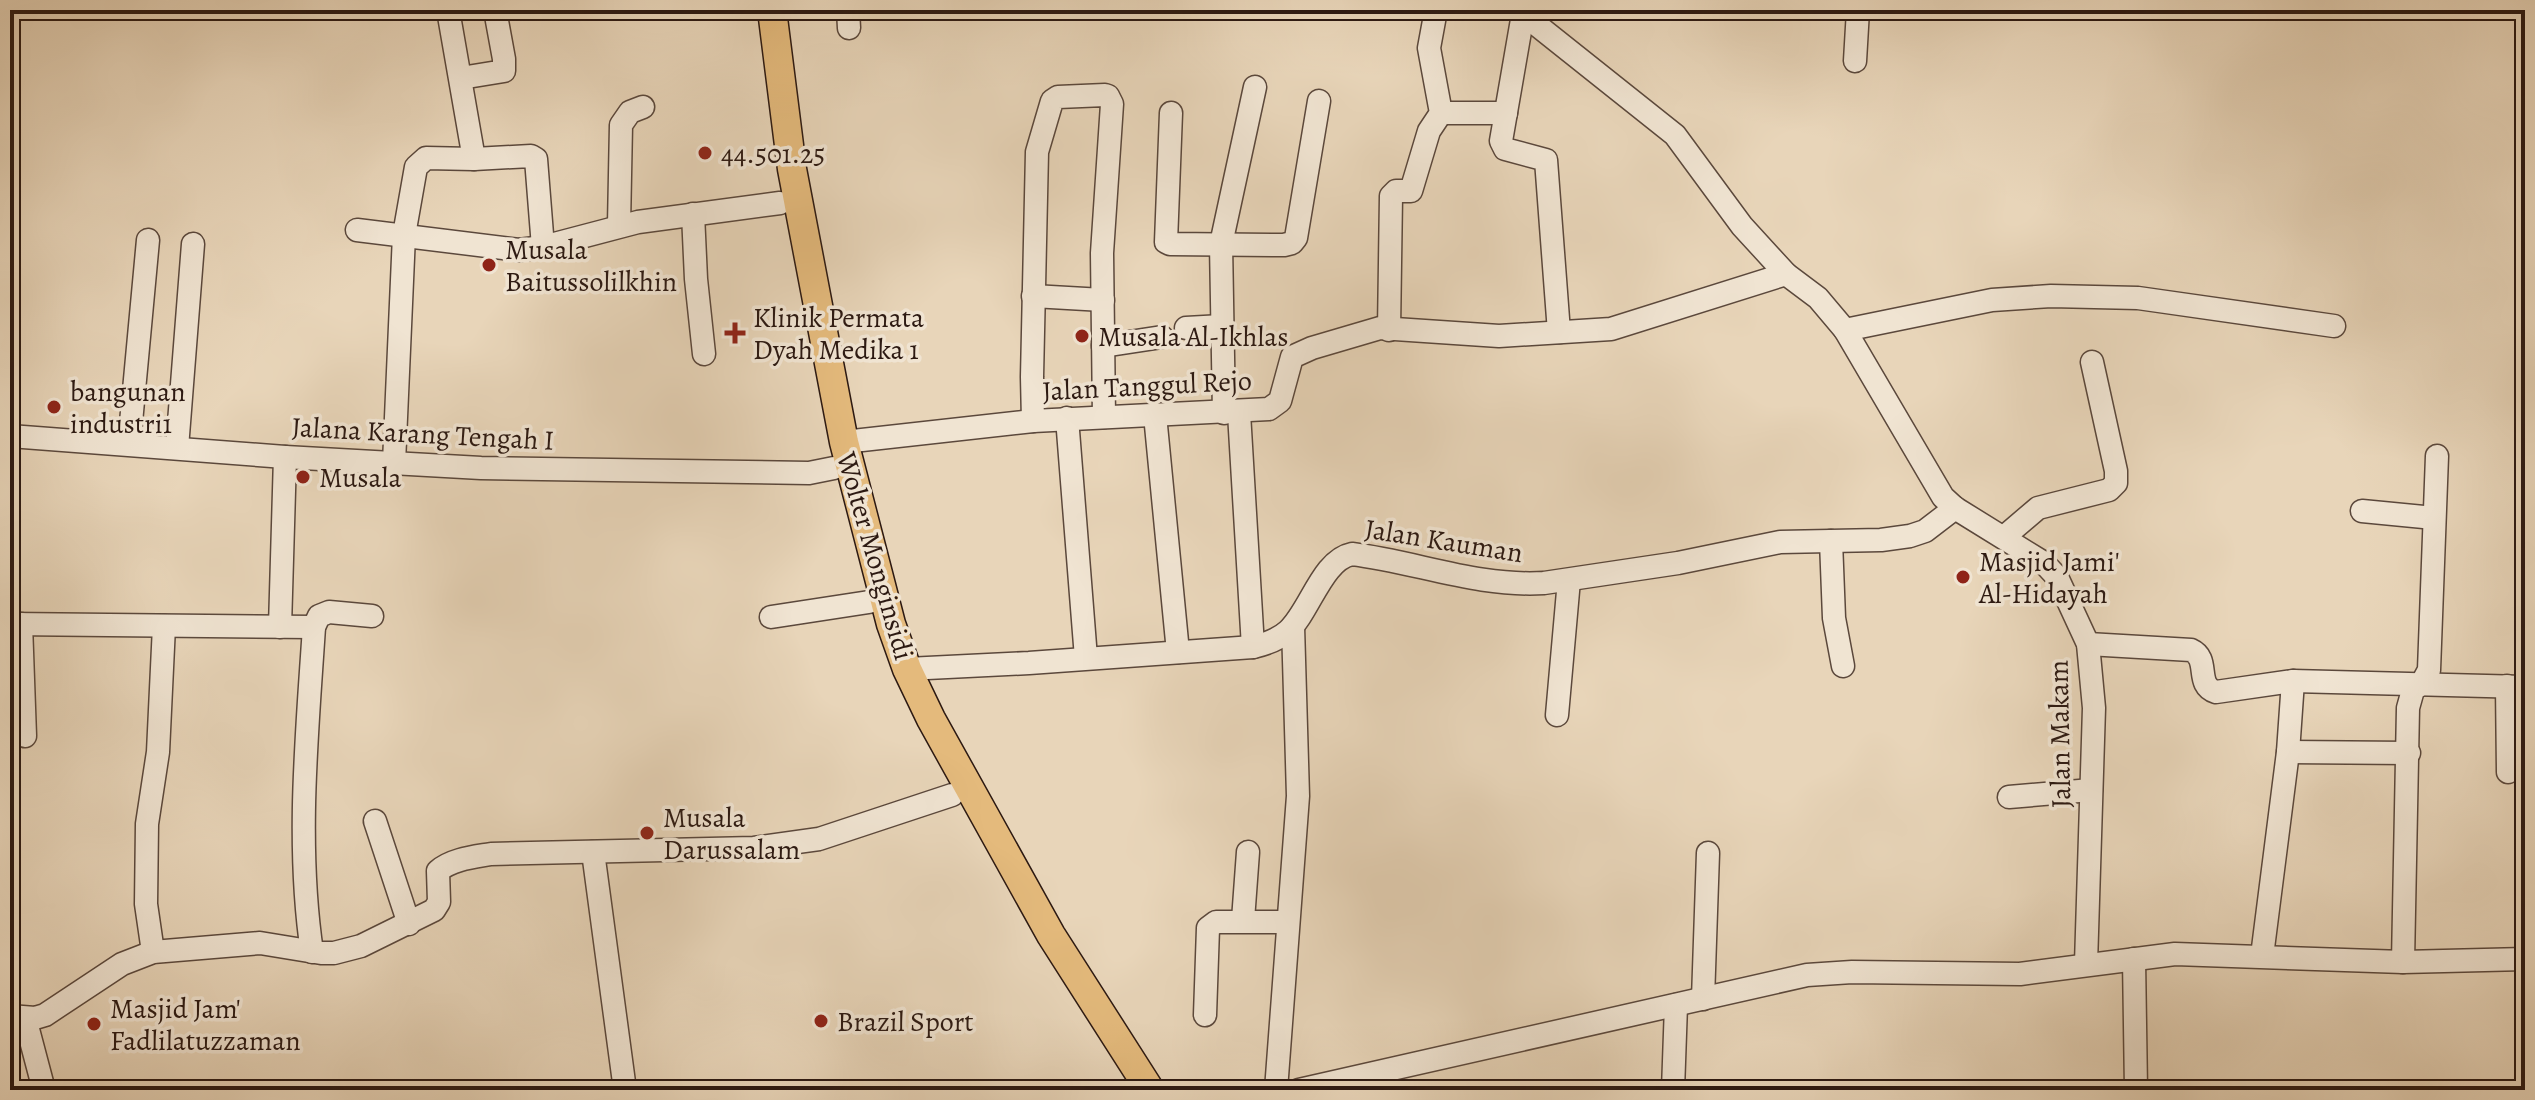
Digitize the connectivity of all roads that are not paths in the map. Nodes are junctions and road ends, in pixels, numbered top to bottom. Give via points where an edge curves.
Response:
1 (448, 10) edge
2 (495, 10) edge
3 (755, 10) edge
4 (772, 10) edge
5 (1436, 10) edge
6 (1858, 10) edge
7 (1521, 12) edge
8 (1855, 61) dead end
9 (461, 78) junction
10 (1255, 87) dead end
11 (1319, 101) dead end
12 (643, 107) dead end
13 (1171, 113) dead end
14 (1441, 113) junction
15 (1506, 113) junction
16 (474, 159) junction
17 (780, 203) junction
18 (693, 214) junction
19 (619, 225) junction
20 (357, 230) dead end
21 (404, 235) junction
22 (148, 240) dead end
23 (193, 244) dead end
24 (1221, 244) junction
25 (543, 247) junction
26 (1786, 274) junction
27 (1033, 296) junction
28 (1103, 300) junction
29 (1222, 326) junction
30 (2334, 326) dead end
31 (1186, 328) dead end
32 (1389, 330) junction
33 (1845, 330) junction
34 (1559, 332) junction
35 (1162, 337) dead end
36 (1103, 346) junction
37 (704, 354) dead end
38 (2092, 362) dead end
39 (1232, 413) junction
40 (1155, 415) junction
41 (1104, 417) junction
42 (1067, 418) junction
43 (1033, 421) junction
44 (10, 436) edge
45 (129, 444) junction
46 (177, 448) junction
47 (839, 455) junction
48 (2437, 456) dead end
49 (285, 457) junction
50 (394, 463) junction
51 (1955, 508) junction
52 (2362, 511) dead end
53 (2434, 518) junction
54 (2004, 537) junction
55 (1831, 541) junction
56 (1569, 580) junction
57 (869, 602) junction
58 (372, 616) dead end
59 (771, 617) dead end
60 (16, 624) edge
61 (164, 626) junction
62 (1293, 626) junction
63 (280, 627) junction
64 (314, 627) junction
65 (2088, 644) junction
66 (1253, 647) junction
67 (1178, 652) junction
68 (1086, 658) junction
69 (1843, 666) dead end
70 (907, 669) junction
71 (2293, 681) junction
72 (2422, 683) junction
73 (2516, 687) edge
74 (1557, 715) dead end
75 (25, 736) dead end
76 (2288, 752) junction
77 (2409, 753) junction
78 (2508, 772) dead end
79 (2091, 790) junction
80 (952, 795) junction
81 (2009, 797) dead end
82 (375, 821) dead end
83 (593, 852) junction
84 (1248, 852) dead end
85 (1708, 853) dead end
86 (1243, 920) junction
87 (1287, 922) junction
88 (409, 924) junction
89 (153, 952) junction
90 (312, 952) junction
91 (2262, 956) junction
92 (2134, 959) junction
93 (2525, 959) edge
94 (2403, 962) junction
95 (2086, 964) junction
96 (1703, 999) junction
97 (1676, 1005) junction
98 (1205, 1015) dead end
99 (18, 1017) edge
100 (44, 1090) edge
101 (625, 1090) edge
102 (1129, 1090) edge
103 (1150, 1090) edge
104 (1276, 1090) edge
105 (1299, 1090) edge
106 (1673, 1090) edge
107 (2136, 1090) edge

1 - 9 street
2 - 9 street via 504,71
3 - 17 main road, Wolter Monginsidi
4 - 47 main road, Wolter Monginsidi
5 - 14 street via 1429,48
6 - 8 street
7 - 15 street
7 - 26 street via 1675,135 1742,226
9 - 16 street
10 - 24 street
11 - 24 street via 1296,238 1284,245
12 - 19 street via 630,112 621,125
13 - 24 street via 1165,239 1170,244
14 - 15 street
14 - 32 street via 1429,131 1411,191 1391,196
15 - 34 street via 1502,146 1547,163
16 - 21 street via 426,158 418,163
16 - 25 street via 536,159
17 - 18 street
17 - 47 main road, Wolter Monginsidi via 822,421
18 - 19 street
18 - 37 street
19 - 25 street
20 - 21 street
21 - 25 street via 504,250
21 - 50 street
22 - 45 street
23 - 46 street
24 - 29 street
26 - 33 street via 1818,298
26 - 34 street, Jalan Tanggul Rejo via 1611,329
27 - 28 street
27 - 28 street via 1037,152 1051,105 1058,97 1105,95 1112,104
27 - 43 street
28 - 36 street
29 - 31 street
29 - 39 street
30 - 33 street via 2138,298 2051,296 1992,300
32 - 34 street, Jalan Tanggul Rejo via 1499,336
32 - 39 street, Jalan Tanggul Rejo via 1373,329 1292,357 1278,405
33 - 51 street via 1943,497
35 - 36 street
36 - 41 street
38 - 54 street via 2116,483 2109,490 2038,508
39 - 40 street, Jalan Tanggul Rejo
39 - 66 street
40 - 41 street, Jalan Tanggul Rejo
40 - 67 street
41 - 42 street, Jalan Tanggul Rejo
42 - 43 street, Jalan Tanggul Rejo
42 - 68 street
43 - 47 street, Jalan Tanggul Rejo
44 - 45 street, Jalana Karang Tengah I
45 - 46 street, Jalana Karang Tengah I
46 - 49 street, Jalana Karang Tengah I
47 - 50 street, Jalana Karang Tengah I via 809,473
47 - 57 main road, Wolter Monginsidi
47 - 70 main road, Wolter Monginsidi
48 - 53 street
49 - 50 street, Jalana Karang Tengah I
49 - 63 street
51 - 54 street, Jalan Makam
51 - 55 street, Jalan Kauman via 1910,536
52 - 53 street
53 - 72 street via 2429,670
54 - 65 street, Jalan Makam via 2057,577
55 - 56 street, Jalan Kauman via 1780,542
55 - 69 street via 1834,618
56 - 62 street, Jalan Kauman via 1494,582 1352,554 1333,565
56 - 74 street
57 - 59 street
57 - 80 main road, Wolter Monginsidi via 892,681
58 - 64 street via 329,612 319,616
60 - 61 street
60 - 75 street
61 - 63 street
61 - 89 street via 158,752 147,824 146,904
62 - 66 street, Jalan Kauman via 1277,639
62 - 87 street via 1298,796
63 - 64 street
64 - 90 street via 304,793 305,906
65 - 71 street via 2191,650 2202,660 2204,683 2216,692
65 - 79 street, Jalan Makam via 2094,708
66 - 67 street, Jalan Kauman
67 - 68 street, Jalan Kauman
68 - 70 street, Jalan Kauman
70 - 103 main road, Wolter Monginsidi via 1051,935
71 - 72 street
71 - 76 street
72 - 73 street
72 - 77 street via 2411,695
73 - 78 street
76 - 77 street
76 - 91 street
77 - 94 street
79 - 81 street
79 - 95 street, Jalan Makam
80 - 83 street via 819,839 754,848
80 - 102 main road, Wolter Monginsidi
82 - 88 street
83 - 88 street via 491,854 450,863 438,871 437,906
83 - 101 street
84 - 86 street
85 - 96 street
86 - 87 street
86 - 98 street via 1216,922 1208,928
87 - 104 street
88 - 90 street via 361,946
89 - 90 street via 260,943
89 - 99 street via 122,964 45,1015
91 - 92 street via 2175,954
91 - 94 street
92 - 95 street
92 - 107 street
93 - 94 street
95 - 96 street via 2020,974 1807,975
96 - 97 street
97 - 105 street
97 - 106 street
99 - 100 street

